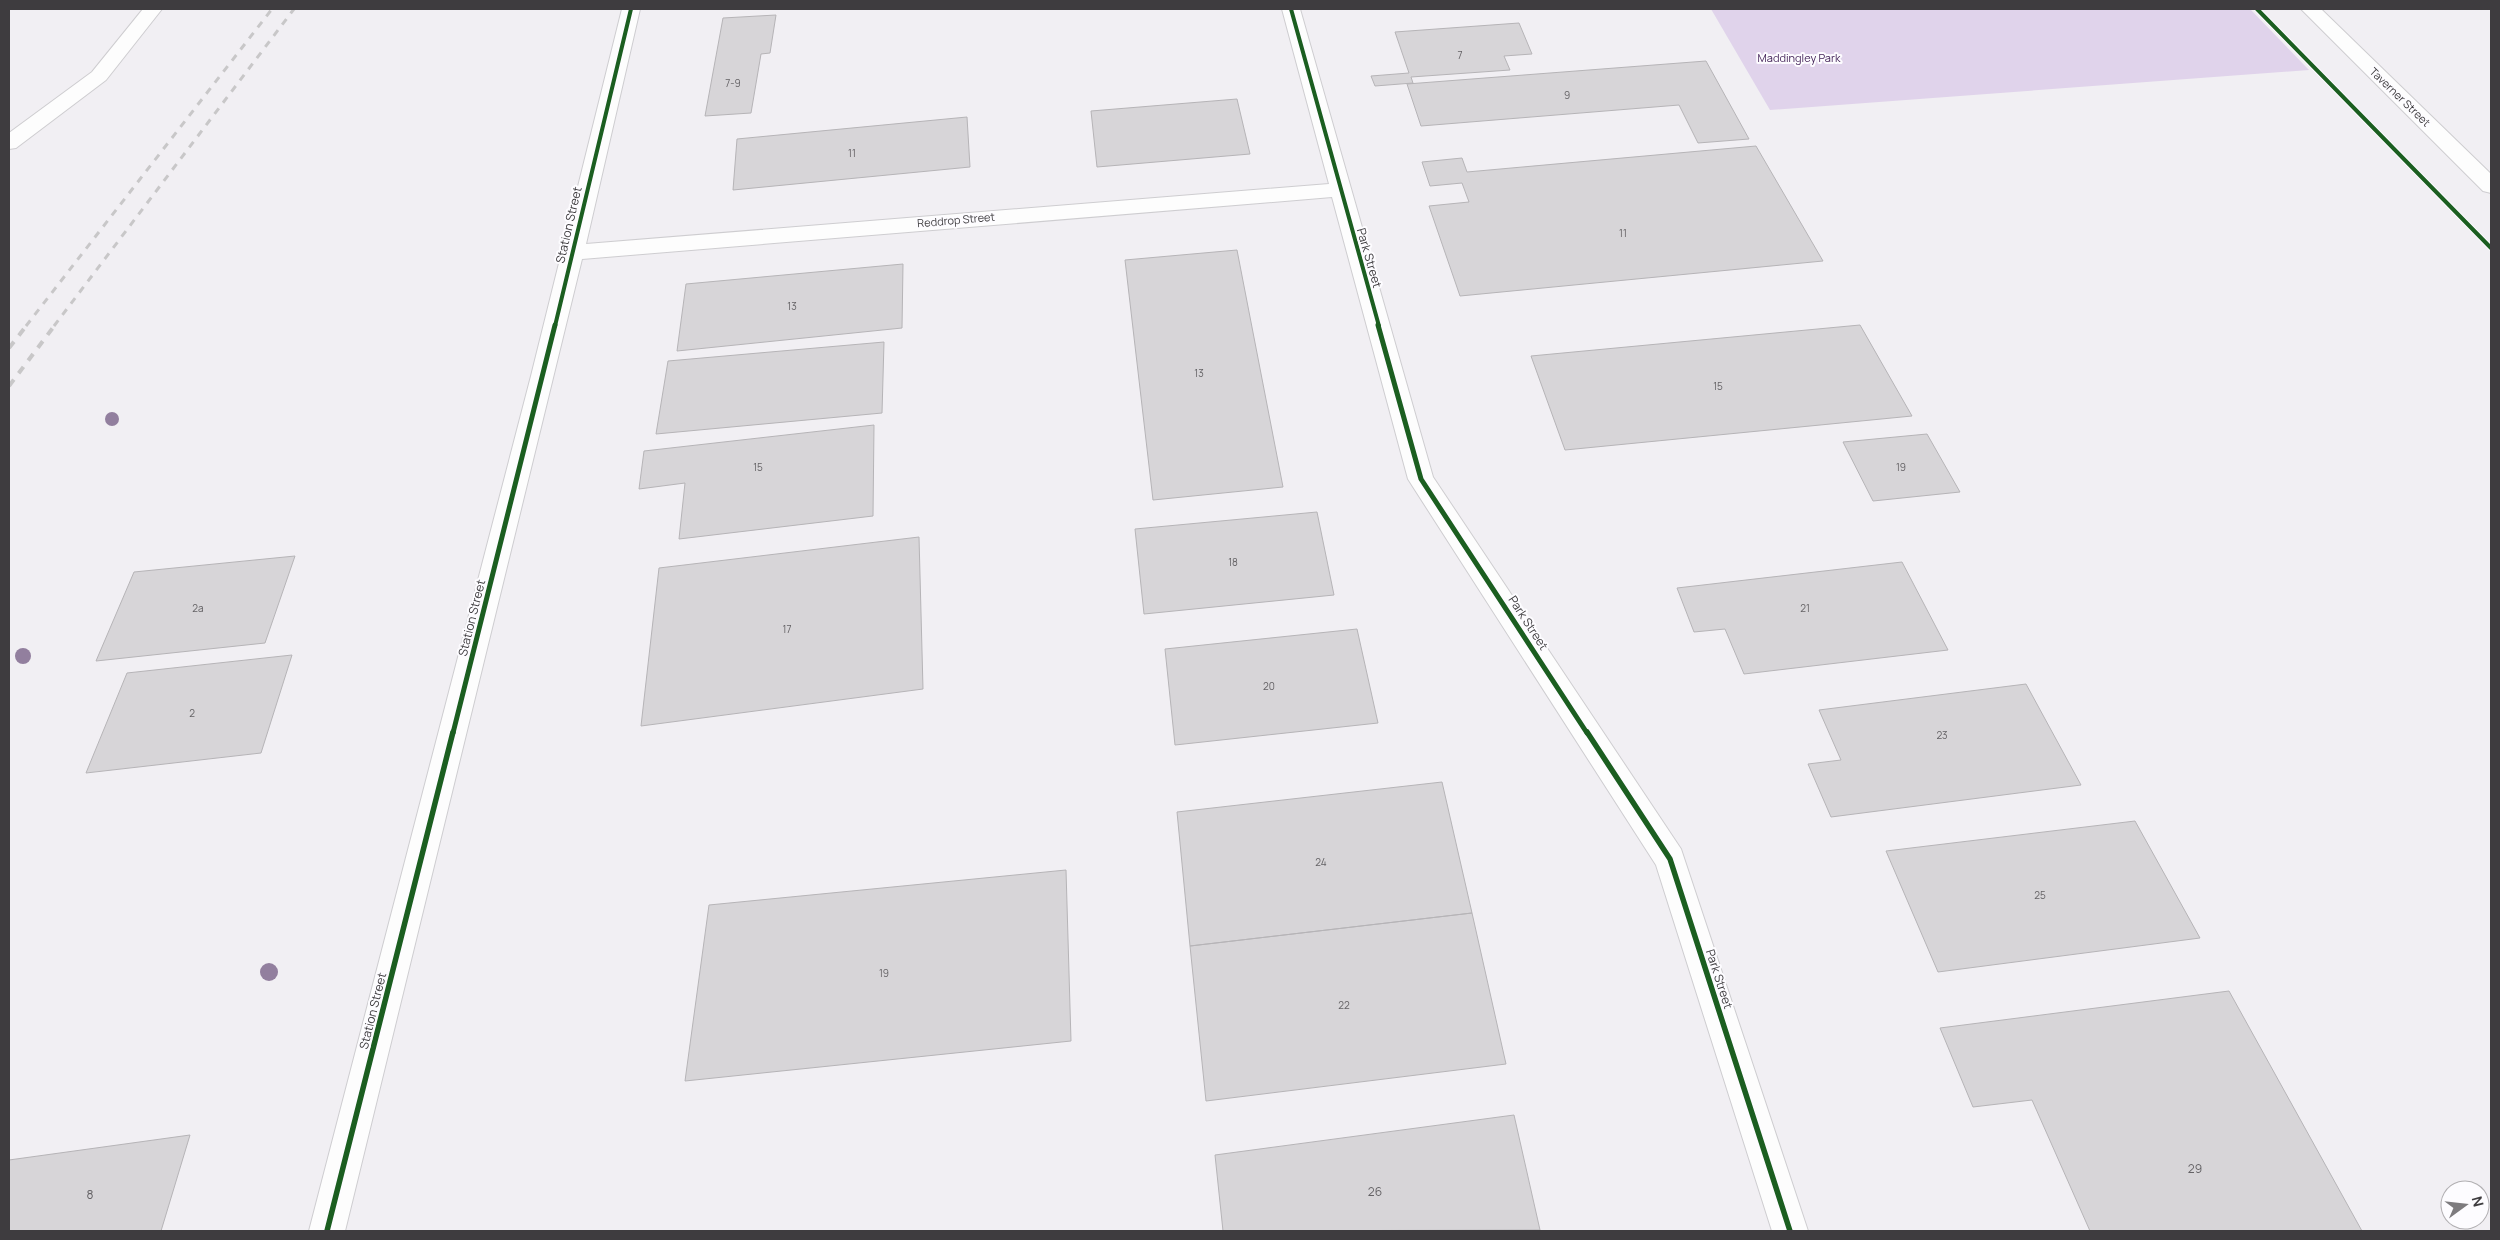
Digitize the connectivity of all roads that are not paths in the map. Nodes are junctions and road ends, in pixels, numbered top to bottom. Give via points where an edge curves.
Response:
1 (153, 9) edge
2 (631, 9) edge
3 (1291, 9) edge
4 (2310, 9) edge
5 (9, 143) edge
6 (2491, 186) edge
7 (1340, 190) junction
8 (573, 252) junction
9 (328, 1231) edge
10 (1790, 1231) edge

1 - 5 street via 99,76
2 - 8 street, Station Street
3 - 7 street, Park Street
4 - 6 street, Taverner Street
7 - 8 street, Reddrop Street
7 - 10 street, Park Street via 1421,479 1670,859
8 - 9 street, Station Street

